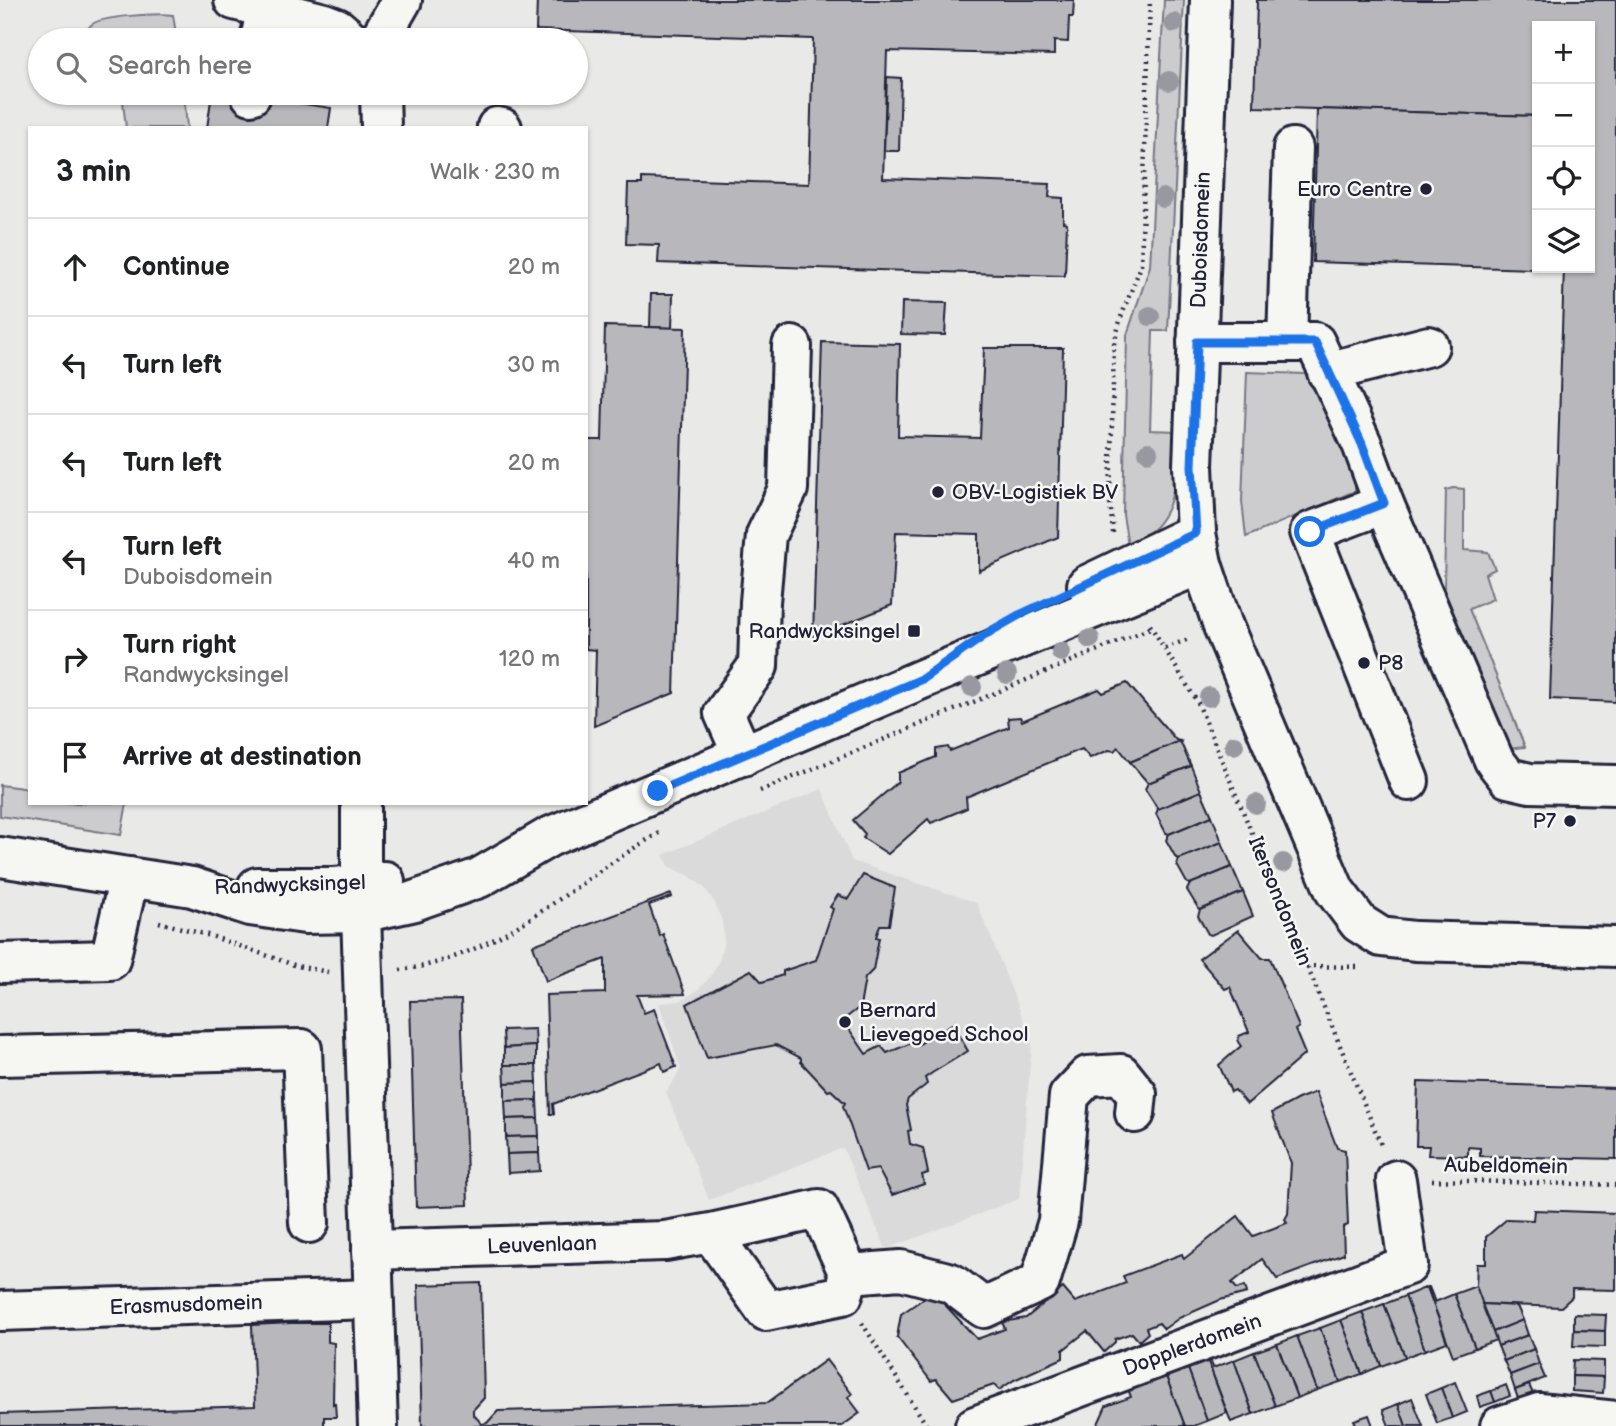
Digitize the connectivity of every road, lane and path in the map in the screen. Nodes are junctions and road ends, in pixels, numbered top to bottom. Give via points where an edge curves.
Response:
1 (402, 0) edge
2 (1150, 0) edge
3 (1210, 0) edge
4 (253, 16) edge
5 (337, 28) edge
6 (386, 28) edge
7 (380, 105) edge
8 (381, 126) edge
9 (1293, 148) dead end
10 (1197, 342) junction
11 (1287, 342) junction
12 (792, 345) dead end
13 (1429, 345) dead end
14 (1328, 372) junction
15 (1384, 503) junction
16 (1115, 543) dead end
17 (1199, 548) junction
18 (1152, 628) dead end
19 (743, 757) junction
20 (1409, 781) dead end
21 (1616, 785) edge
22 (361, 805) edge
23 (0, 857) edge
24 (129, 877) junction
25 (361, 899) junction
26 (1616, 922) edge
27 (1367, 926) junction
28 (1616, 947) edge
29 (0, 963) edge
30 (0, 1056) edge
31 (1135, 1114) dead end
32 (1396, 1180) junction
33 (1616, 1185) edge
34 (309, 1223) dead end
35 (711, 1233) junction
36 (372, 1250) junction
37 (846, 1284) junction
38 (373, 1299) junction
39 (0, 1311) edge
40 (1063, 1410) edge
41 (1541, 1420) edge
42 (1616, 1421) edge
43 (378, 1426) edge
44 (927, 1426) edge
45 (975, 1426) edge
46 (1500, 1426) edge

1 - 6 street
2 - 16 path via 1141,266 1114,344 1110,502
3 - 10 street, Duboisdomein
4 - 5 street
7 - 8 street
9 - 11 street
10 - 11 street
10 - 17 street, Duboisdomein via 1192,466
11 - 14 street via 1315,342
12 - 19 street via 788,489 766,535 758,666 724,713
13 - 14 street
14 - 15 street
15 - 20 street via 1310,532
15 - 21 street via 1494,761 1508,778 1530,783
17 - 19 street, Randwycksingel via 1019,615 922,679
17 - 27 street via 1223,626 1335,891
18 - 32 path, Itersondomein via 1207,723
19 - 25 street, Randwycksingel via 549,837 453,888 411,902
22 - 25 street
23 - 24 street, Randwycksingel
24 - 25 street, Randwycksingel via 192,887 284,912 322,915
24 - 29 street via 110,960
25 - 36 street
26 - 27 street
27 - 28 street via 1415,941
30 - 34 street via 302,1049
31 - 37 street via 1138,1094 1121,1074 1088,1076 1069,1096 1058,1222 1040,1282 984,1308 951,1283 901,1270
32 - 33 path, Aubeldomein
32 - 40 street, Dopplerdomein via 1408,1265
35 - 36 street, Leuvenlaan via 665,1241
35 - 37 street via 766,1311
35 - 37 street, Leuvenlaan via 818,1209
36 - 38 street
37 - 44 path
38 - 39 street, Erasmusdomein
38 - 43 street
40 - 45 street, Dopplerdomein
41 - 42 street
41 - 46 street

